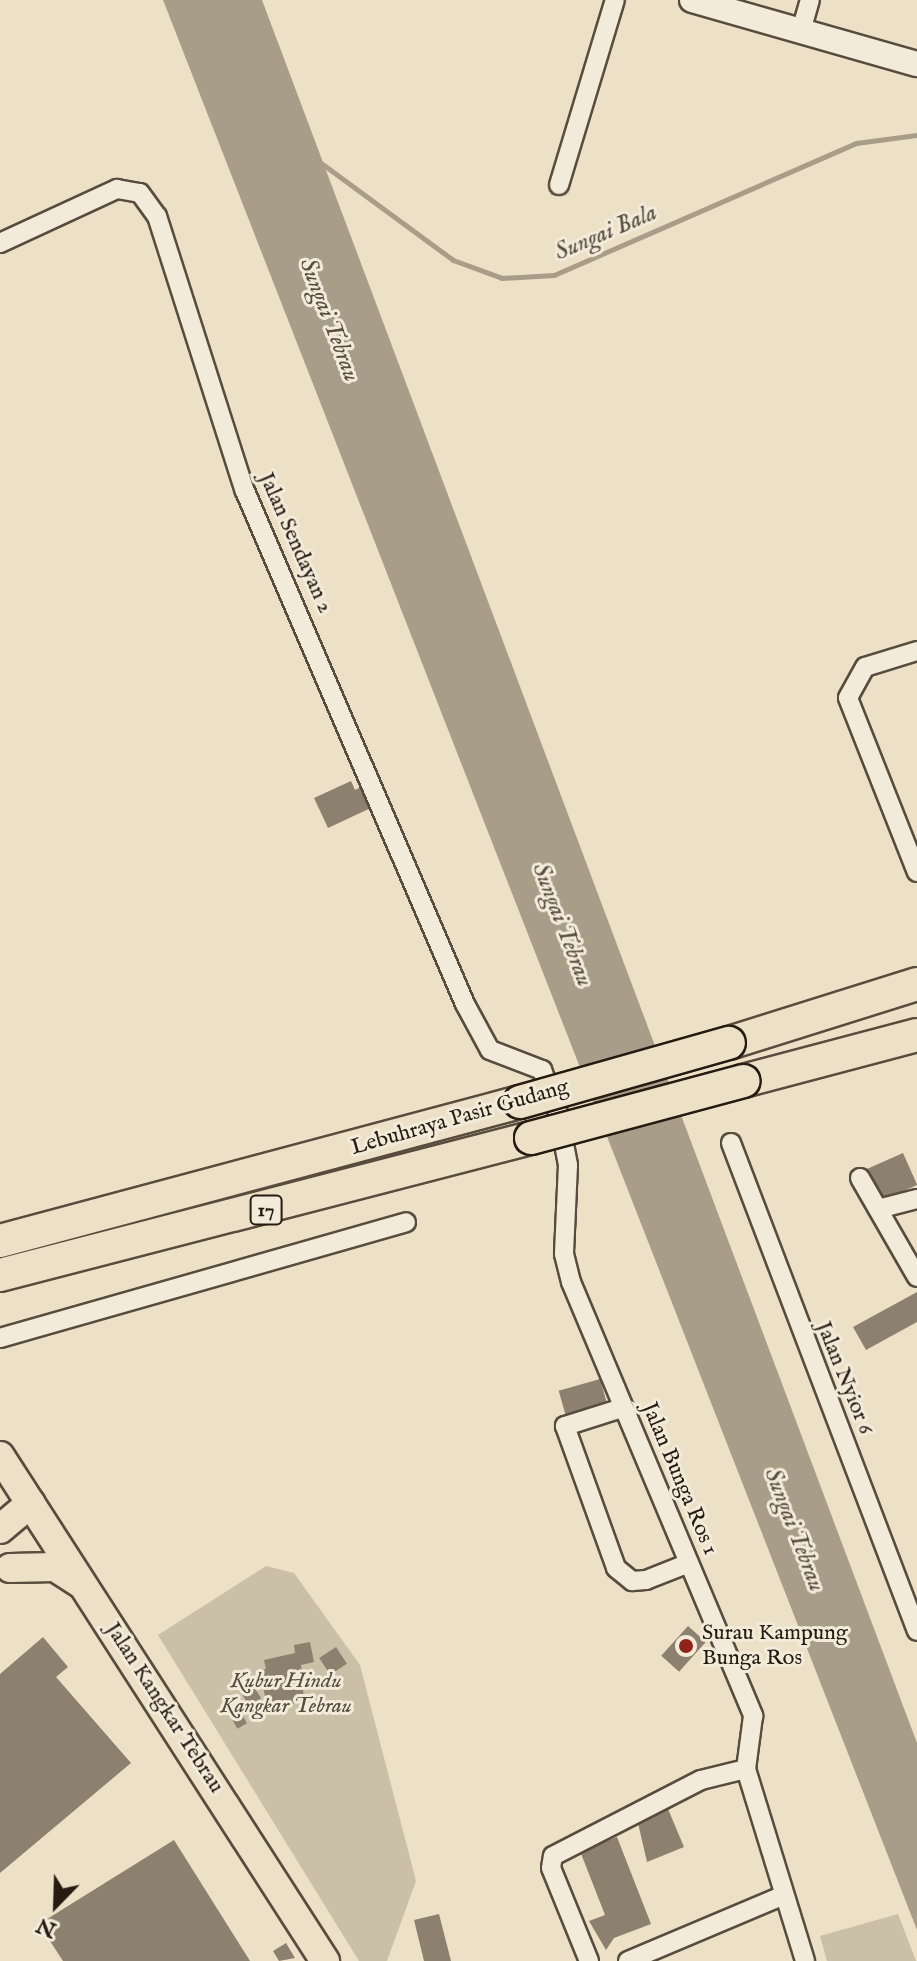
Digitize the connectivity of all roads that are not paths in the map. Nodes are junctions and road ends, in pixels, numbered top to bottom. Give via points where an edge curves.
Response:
1 (615, 0) edge
2 (692, 0) edge
3 (810, 0) edge
4 (801, 31) junction
5 (917, 64) edge
6 (559, 185) dead end
7 (0, 243) edge
8 (917, 651) edge
9 (917, 872) edge
10 (917, 984) edge
11 (917, 1035) edge
12 (488, 1047) joint
13 (731, 1143) dead end
14 (860, 1178) dead end
15 (917, 1199) edge
16 (878, 1209) junction
17 (406, 1222) dead end
18 (0, 1241) edge
19 (0, 1275) edge
20 (917, 1277) edge
21 (0, 1338) edge
22 (622, 1408) junction
23 (0, 1456) edge
24 (0, 1482) edge
25 (0, 1496) edge
26 (31, 1503) junction
27 (0, 1529) edge
28 (52, 1535) junction
29 (689, 1563) junction
30 (5, 1573) edge
31 (84, 1585) junction
32 (917, 1631) edge
33 (746, 1769) junction
34 (784, 1895) junction
35 (325, 1961) edge
36 (589, 1961) edge
37 (628, 1961) edge
38 (805, 1961) edge

1 - 6 street
2 - 4 street
3 - 4 street
4 - 5 street
7 - 12 street, Jalan Sendayan 2 via 117,189 129,188 150,203 245,491
8 - 9 street via 865,667 848,698
10 - 18 highway, Lebuhraya Pasir Gudang / 17, bridge via 520,1102
11 - 19 highway, Lebuhraya Pasir Gudang / 17, bridge
12 - 22 street, Jalan Bunga Ros 1 via 542,1070 558,1113 568,1165 564,1254
13 - 32 street, Jalan Nyior 6
14 - 16 street
15 - 16 street
16 - 20 street
17 - 21 street
22 - 29 street, Jalan Bunga Ros 1
22 - 29 street via 565,1426 616,1568 632,1581
23 - 26 main road, Jalan Kangkar Tebrau
24 - 25 main road
26 - 27 main road
26 - 28 main road, Jalan Kangkar Tebrau
28 - 30 main road
28 - 31 main road, Jalan Kangkar Tebrau
29 - 33 street, Jalan Bunga Ros 1 via 753,1716
30 - 31 main road via 55,1567
31 - 35 main road, Jalan Kangkar Tebrau
33 - 34 street, Jalan Bunga Ros 1
33 - 36 street via 701,1780 553,1856 551,1868
34 - 37 street
34 - 38 street, Jalan Bunga Ros 1

